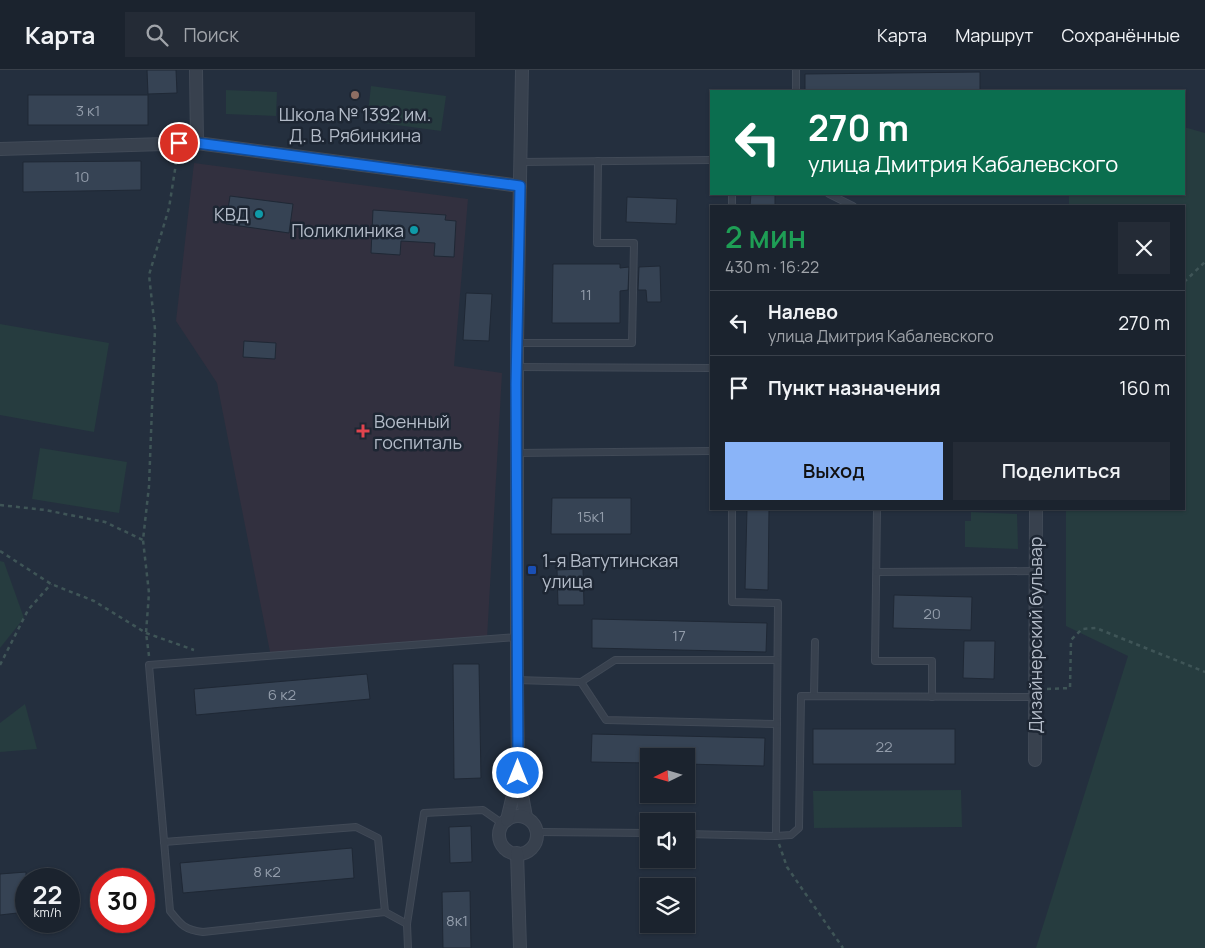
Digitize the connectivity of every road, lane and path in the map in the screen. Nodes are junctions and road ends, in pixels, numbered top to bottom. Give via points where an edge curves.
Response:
1 (196, 70) edge
2 (522, 70) edge
3 (796, 70) edge
4 (796, 90) edge
5 (179, 143) junction
6 (197, 143) junction
7 (0, 149) edge
8 (710, 160) edge
9 (598, 161) junction
10 (521, 162) junction
11 (520, 186) junction
12 (831, 195) edge
13 (851, 205) edge
14 (1205, 262) edge
15 (1185, 281) edge
16 (517, 343) junction
17 (516, 367) junction
18 (710, 368) edge
19 (516, 452) junction
20 (710, 452) edge
21 (0, 505) edge
22 (732, 510) edge
23 (878, 510) edge
24 (1036, 510) edge
25 (142, 540) junction
26 (0, 552) edge
27 (1036, 571) junction
28 (876, 572) junction
29 (51, 584) junction
30 (146, 633) junction
31 (518, 636) junction
32 (815, 642) dead end
33 (219, 660) junction
34 (777, 660) junction
35 (0, 665) edge
36 (149, 665) junction
37 (1205, 672) edge
38 (517, 680) junction
39 (581, 682) junction
40 (1035, 693) junction
41 (814, 696) junction
42 (932, 697) junction
43 (777, 724) junction
44 (1035, 760) dead end
45 (518, 773) junction
46 (526, 817) junction
47 (505, 822) junction
48 (537, 832) junction
49 (640, 833) edge
50 (695, 834) edge
51 (776, 836) junction
52 (164, 842) junction
53 (517, 853) junction
54 (385, 912) junction
55 (407, 924) junction
56 (408, 948) edge
57 (520, 948) edge
58 (843, 948) edge

1 - 6 street
2 - 10 street
3 - 4 lane
5 - 6 street
5 - 7 street
5 - 25 path via 169,208 149,275 155,329 149,486
6 - 11 street
8 - 9 lane
9 - 10 lane
9 - 16 lane via 597,243 634,243 632,343
10 - 11 street
11 - 16 street
12 - 13 lane
14 - 15 path
16 - 17 street
17 - 18 lane
17 - 19 street
19 - 20 lane
19 - 31 street
21 - 25 path via 105,522
22 - 34 lane via 732,602 778,603
23 - 28 lane
24 - 27 street, Дизайнерский бульвар
25 - 30 path via 149,593
26 - 29 path
27 - 28 lane
27 - 40 street, Дизайнерский бульвар
28 - 42 lane via 875,661 932,661
29 - 30 path via 94,601
29 - 35 path via 28,610
30 - 33 path
30 - 36 path
31 - 33 lane
31 - 38 street
32 - 41 lane
33 - 36 lane
34 - 39 lane via 615,660
34 - 43 lane
36 - 52 lane
37 - 40 path via 1096,628 1082,629 1071,640 1070,688
38 - 39 lane
38 - 45 street
39 - 43 lane via 606,720
40 - 42 lane
40 - 44 street, Дизайнерский бульвар
41 - 42 lane
41 - 51 lane via 801,696 799,828 791,835
43 - 51 lane
45 - 46 street
45 - 47 street
46 - 47 street via 513,817
46 - 48 street
47 - 53 street via 500,837 502,843
47 - 55 lane via 483,810 424,813
48 - 49 lane
48 - 53 street via 530,850
50 - 51 lane
51 - 58 path via 787,867
52 - 54 lane via 356,827 378,838
52 - 54 lane via 170,911 188,930 203,932
53 - 57 street
54 - 55 lane
55 - 56 lane

